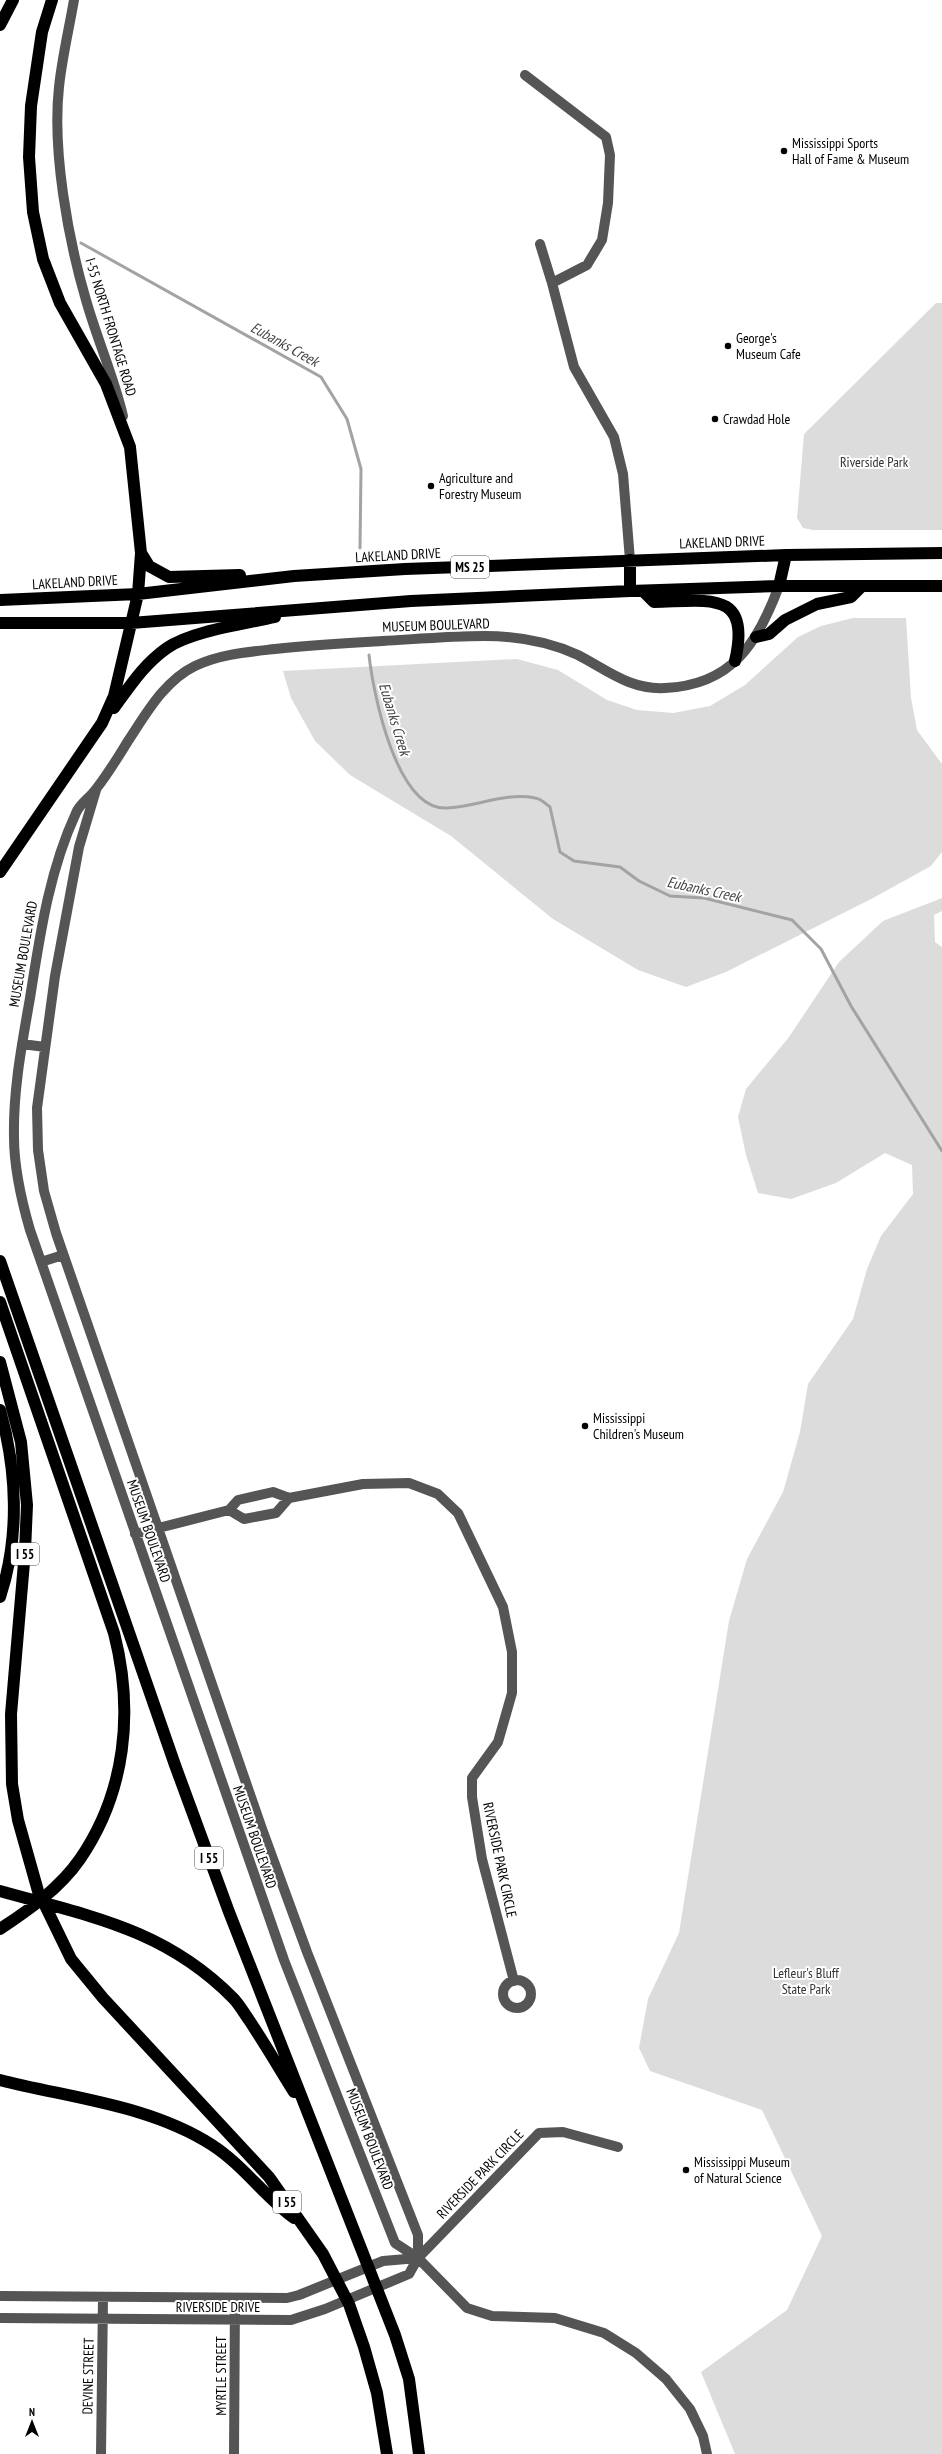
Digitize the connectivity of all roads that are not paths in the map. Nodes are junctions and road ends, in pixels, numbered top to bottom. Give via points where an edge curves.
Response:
1 (13, 0) edge
2 (52, 0) edge
3 (74, 0) edge
4 (0, 25) edge
5 (525, 75) dead end
6 (540, 244) dead end
7 (552, 284) junction
8 (130, 447) junction
9 (141, 553) junction
10 (942, 553) edge
11 (786, 555) junction
12 (630, 560) junction
13 (294, 576) junction
14 (780, 586) junction
15 (862, 586) junction
16 (942, 586) edge
17 (630, 591) junction
18 (643, 591) junction
19 (138, 594) junction
20 (0, 600) edge
21 (312, 608) junction
22 (0, 623) edge
23 (131, 623) junction
24 (756, 637) junction
25 (735, 661) junction
26 (102, 723) junction
27 (96, 790) junction
28 (0, 872) edge
29 (22, 1044) junction
30 (45, 1047) junction
31 (63, 1254) junction
32 (0, 1261) edge
33 (41, 1262) junction
34 (0, 1302) edge
35 (0, 1362) edge
36 (0, 1410) edge
37 (288, 1498) junction
38 (229, 1510) junction
39 (157, 1526) junction
40 (135, 1534) junction
41 (0, 1597) edge
42 (0, 1891) edge
43 (0, 1928) edge
44 (514, 1981) dead end
45 (0, 2080) edge
46 (311, 2120) junction
47 (618, 2147) dead end
48 (304, 2226) junction
49 (418, 2258) junction
50 (0, 2296) edge
51 (103, 2298) junction
52 (235, 2298) junction
53 (0, 2318) edge
54 (103, 2320) junction
55 (235, 2321) junction
56 (101, 2454) edge
57 (234, 2454) edge
58 (387, 2454) edge
59 (419, 2454) edge
60 (706, 2454) edge

1 - 4 highway
2 - 8 highway via 42,32 31,106 29,157 34,212 43,259 60,303 106,384
3 - 8 street, I-55 NORTH FRONTAGE ROAD via 59,88 61,172 68,224 86,300 118,395
5 - 7 street via 606,137 610,155 608,203 602,240 587,265
6 - 7 street
7 - 12 street via 574,367 614,437 623,474
8 - 9 highway
9 - 13 highway via 149,566 168,577 267,574
9 - 19 highway
10 - 11 highway, LAKELAND DRIVE / MS 25
11 - 12 highway, LAKELAND DRIVE / MS 25
11 - 14 highway
12 - 13 highway, LAKELAND DRIVE / MS 25
12 - 17 highway
13 - 19 highway, LAKELAND DRIVE / MS 25
14 - 15 highway, MS 25
14 - 18 highway, MS 25
14 - 24 street, MUSEUM BOULEVARD via 765,623
15 - 16 highway, MS 25
15 - 24 highway via 851,597 817,604 785,620 769,634
17 - 18 highway, MS 25
17 - 21 highway, MS 25
18 - 25 highway via 654,602 704,601 721,603 731,610 740,630
19 - 20 highway, LAKELAND DRIVE / MS 25
19 - 23 highway
21 - 23 highway, MS 25
21 - 26 highway via 209,631 168,648 142,670
22 - 23 highway, MS 25
23 - 26 highway via 114,696
24 - 25 street, MUSEUM BOULEVARD via 747,651
25 - 27 street, MUSEUM BOULEVARD via 723,672 693,684 665,688 641,687 621,680 578,655 550,644 518,637 481,636 327,644 244,652 215,658 191,668 162,692
26 - 28 highway
27 - 29 street, MUSEUM BOULEVARD via 78,809 51,878
27 - 30 street, MUSEUM BOULEVARD via 79,847 55,976
29 - 30 street
29 - 33 street, MUSEUM BOULEVARD via 14,1098 16,1171 18,1187
30 - 31 street, MUSEUM BOULEVARD via 37,1108 38,1150 44,1192
31 - 33 street
31 - 39 street, MUSEUM BOULEVARD
32 - 46 highway, I 55 via 175,1765
33 - 40 street, MUSEUM BOULEVARD
34 - 43 highway via 114,1633 121,1661 126,1718 116,1781 106,1809 79,1860 30,1909
35 - 48 highway, I 55 via 21,1442 27,1505 10,1748 18,1820 38,1891 71,1959 103,1998 269,2177
36 - 41 highway via 14,1483 15,1511 10,1561
37 - 38 street, RIVERSIDE PARK CIRCLE via 273,1492 238,1500
37 - 38 street via 276,1512 244,1518
37 - 44 street, RIVERSIDE PARK CIRCLE via 363,1484 409,1483 438,1494 458,1512 503,1607 512,1652 512,1693 498,1742 472,1778 472,1796 482,1859
38 - 39 street, RIVERSIDE PARK CIRCLE
39 - 40 street, RIVERSIDE PARK CIRCLE
39 - 49 street, MUSEUM BOULEVARD via 307,1952 418,2235
40 - 49 street, MUSEUM BOULEVARD via 284,1960 395,2243
42 - 46 highway via 142,1933 206,1973 234,1999
45 - 48 highway via 140,2114 182,2129 212,2145 240,2167 281,2209
46 - 59 highway, I 55 via 404,2364 415,2414
47 - 49 street, RIVERSIDE PARK CIRCLE via 563,2132 539,2134
48 - 58 highway, I 55 via 323,2254 351,2312 377,2393
49 - 52 street, RIVERSIDE DRIVE via 383,2261 287,2298
49 - 55 street, RIVERSIDE DRIVE via 408,2274 325,2309 291,2320
49 - 60 street via 467,2308 492,2316 555,2318 604,2333 636,2353 666,2379 690,2409 703,2436
50 - 51 street, RIVERSIDE DRIVE
51 - 52 street, RIVERSIDE DRIVE
51 - 54 street, DEVINE STREET
52 - 55 street, MYRTLE STREET
53 - 54 street, RIVERSIDE DRIVE
54 - 55 street, RIVERSIDE DRIVE
54 - 56 street, DEVINE STREET
55 - 57 street, MYRTLE STREET

